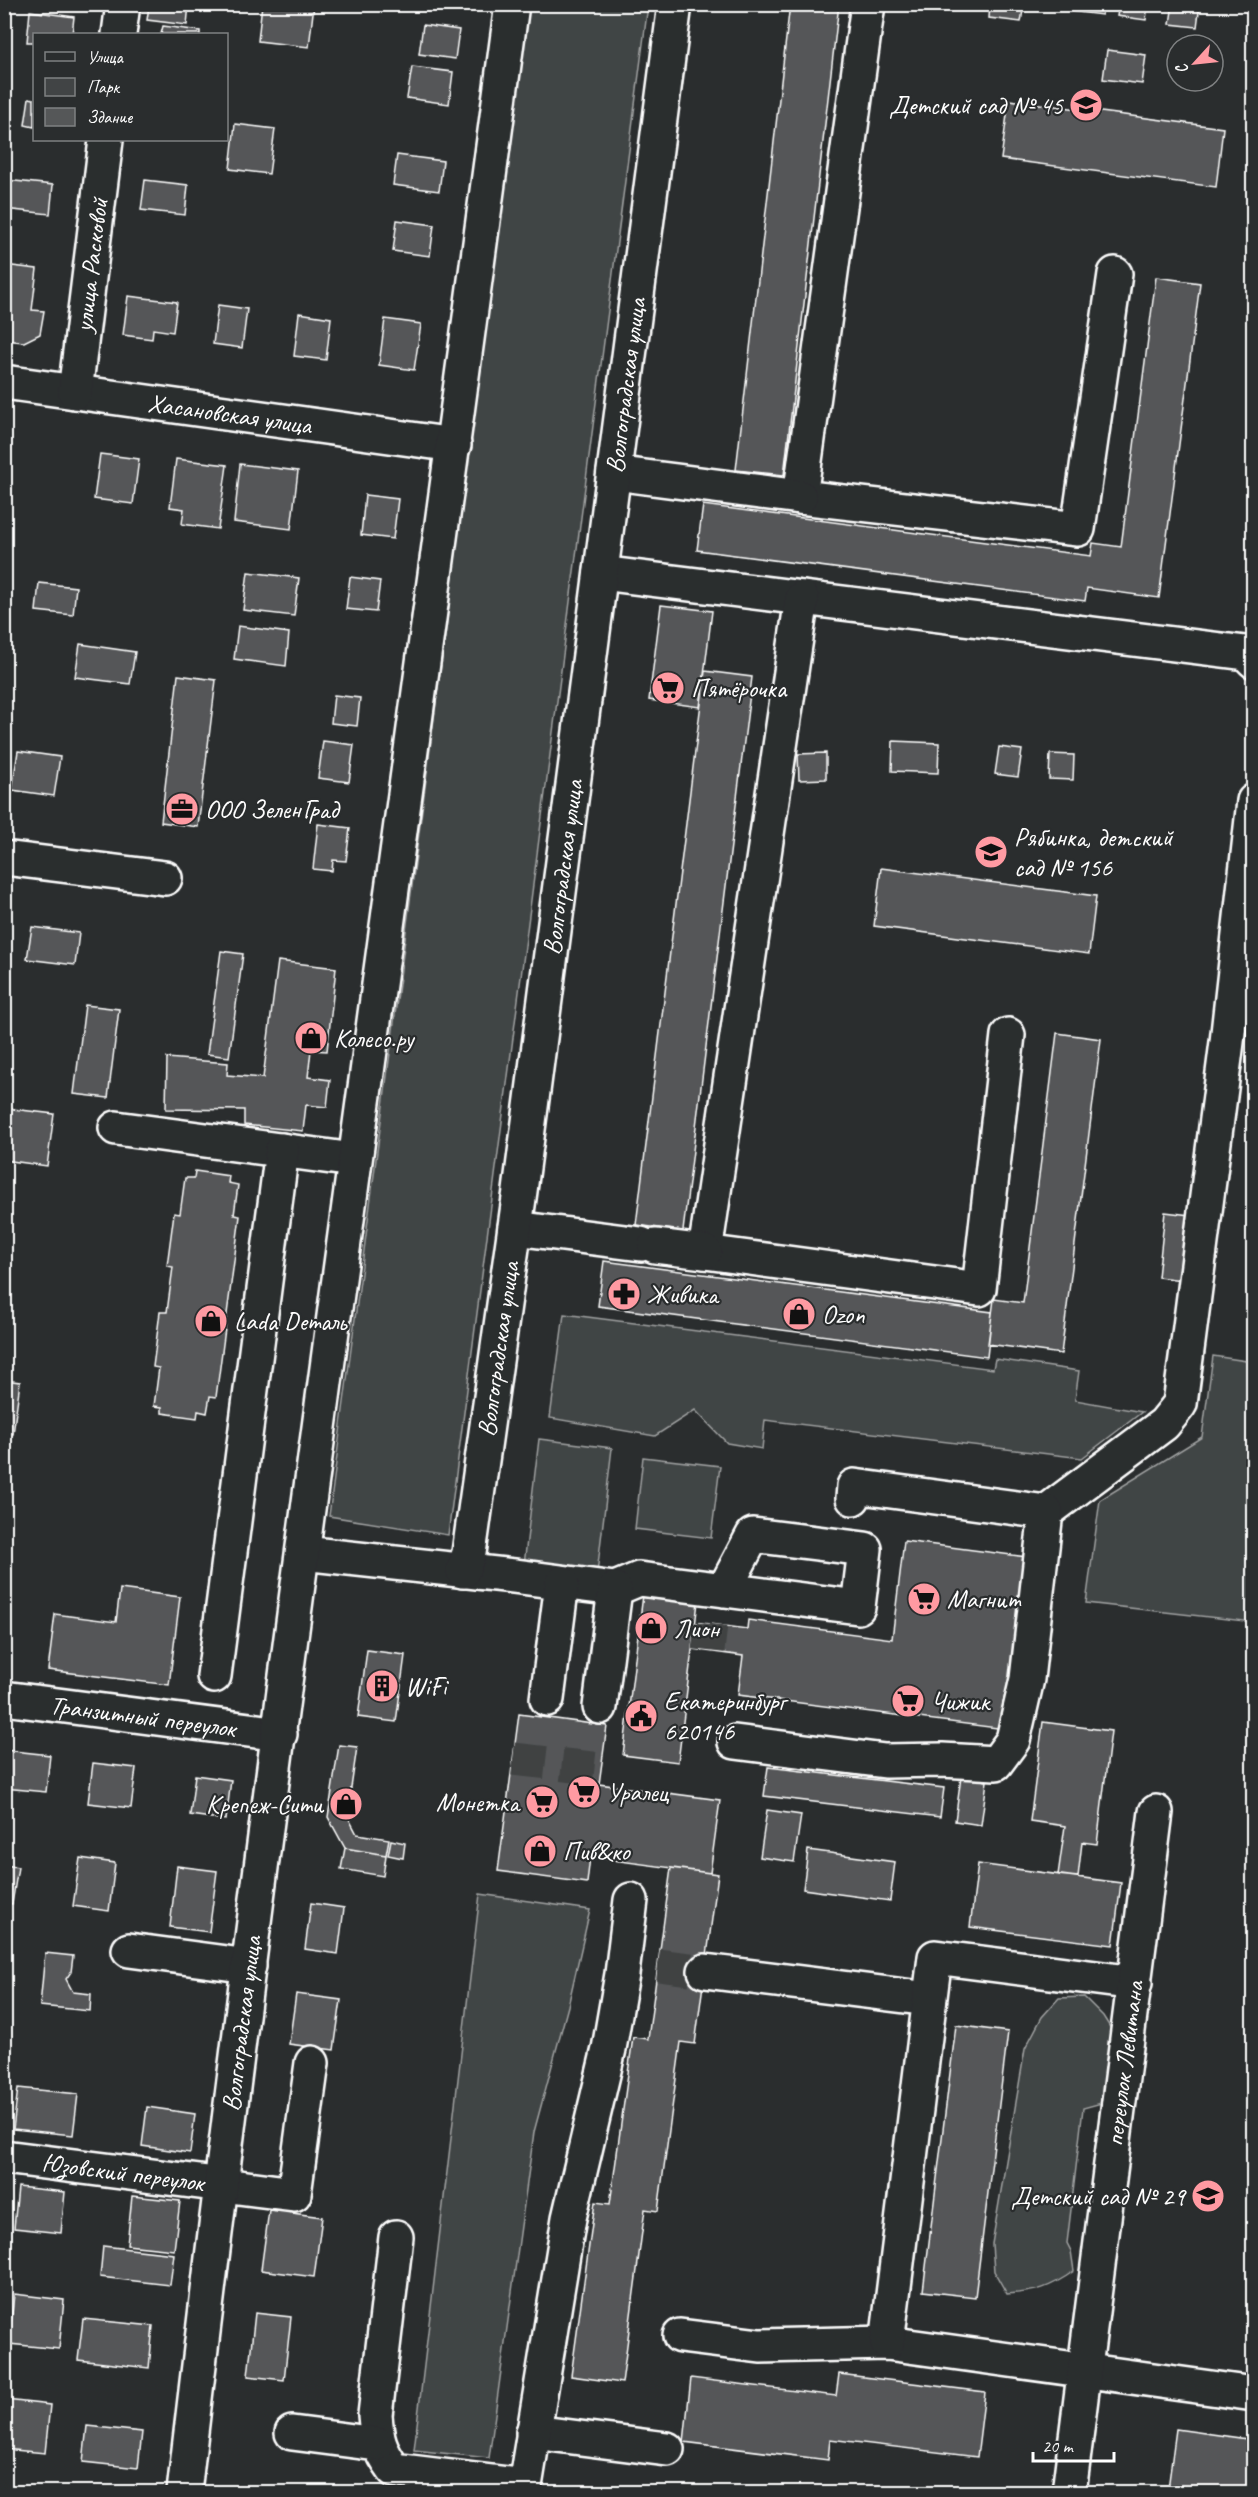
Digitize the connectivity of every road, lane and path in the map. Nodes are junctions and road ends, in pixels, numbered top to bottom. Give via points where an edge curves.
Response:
1 (123, 4) edge
2 (512, 4) edge
3 (675, 4) edge
4 (867, 4) edge
5 (119, 33) edge
6 (106, 141) edge
7 (1115, 274) dead end
8 (4, 382) edge
9 (75, 392) junction
10 (454, 445) junction
11 (614, 473) junction
12 (800, 498) junction
13 (601, 573) junction
14 (802, 598) junction
15 (1254, 661) edge
16 (1254, 801) edge
17 (4, 858) edge
18 (165, 878) dead end
19 (1008, 1035) dead end
20 (116, 1128) dead end
21 (282, 1150) junction
22 (354, 1160) junction
23 (515, 1228) junction
24 (705, 1252) junction
25 (1046, 1512) junction
26 (847, 1547) junction
27 (303, 1553) junction
28 (463, 1571) junction
29 (562, 1582) junction
30 (615, 1589) junction
31 (724, 1590) junction
32 (214, 1676) dead end
33 (4, 1698) edge
34 (547, 1699) dead end
35 (600, 1707) dead end
36 (280, 1734) junction
37 (735, 1742) dead end
38 (1156, 1812) dead end
39 (631, 1900) dead end
40 (129, 1950) dead end
41 (249, 1966) junction
42 (705, 1971) tunnel mouth
43 (1135, 1983) junction
44 (929, 1999) junction
45 (312, 2063) dead end
46 (4, 2157) edge
47 (230, 2186) junction
48 (396, 2237) dead end
49 (680, 2336) dead end
50 (887, 2343) junction
51 (1086, 2371) junction
52 (1254, 2394) edge
53 (533, 2432) junction
54 (292, 2433) dead end
55 (377, 2444) junction
56 (667, 2449) dead end
57 (524, 2489) edge
58 (184, 2493) edge
59 (1070, 2493) edge

1 - 5 street
2 - 10 street, Волгоградская улица
3 - 11 street, Волгоградская улица
4 - 12 street
6 - 9 street, улица Расковой
7 - 12 street via 1078,529
8 - 9 street, Хасановская улица
9 - 10 street, Хасановская улица
10 - 22 street, Волгоградская улица
11 - 12 street
11 - 13 street, Волгоградская улица
13 - 14 street
13 - 23 street, Волгоградская улица
14 - 15 street via 1246,653
14 - 24 street
16 - 25 street via 1180,1404 1164,1424
17 - 18 street
19 - 24 street via 979,1289
20 - 21 street
21 - 22 street
21 - 32 street
22 - 27 street, Волгоградская улица
23 - 24 street
23 - 28 street, Волгоградская улица via 469,1553
25 - 26 street via 854,1486
25 - 37 street via 1027,1679 1013,1740 996,1763 885,1761
26 - 31 street via 753,1534
26 - 31 street via 865,1550 858,1606
27 - 28 street
27 - 36 street, Волгоградская улица
28 - 29 street
29 - 30 street
29 - 34 street
30 - 31 street via 639,1579
30 - 35 street
33 - 36 street, Транзитный переулок
36 - 41 street, Волгоградская улица
38 - 43 street, переулок Левитана
39 - 53 street via 609,2049 568,2218
40 - 41 street
41 - 47 street, Волгоградская улица
42 - 44 street
43 - 44 street via 935,1957
43 - 51 street, переулок Левитана
44 - 50 street
45 - 47 street, Юзовский переулок via 294,2194
46 - 47 street, Юзовский переулок
47 - 58 street, Волгоградская улица
48 - 55 street via 375,2415
49 - 50 street via 760,2346
50 - 51 street
51 - 52 street
51 - 59 street, переулок Левитана
53 - 56 street
53 - 57 street
54 - 55 street
55 - 57 street via 394,2470

